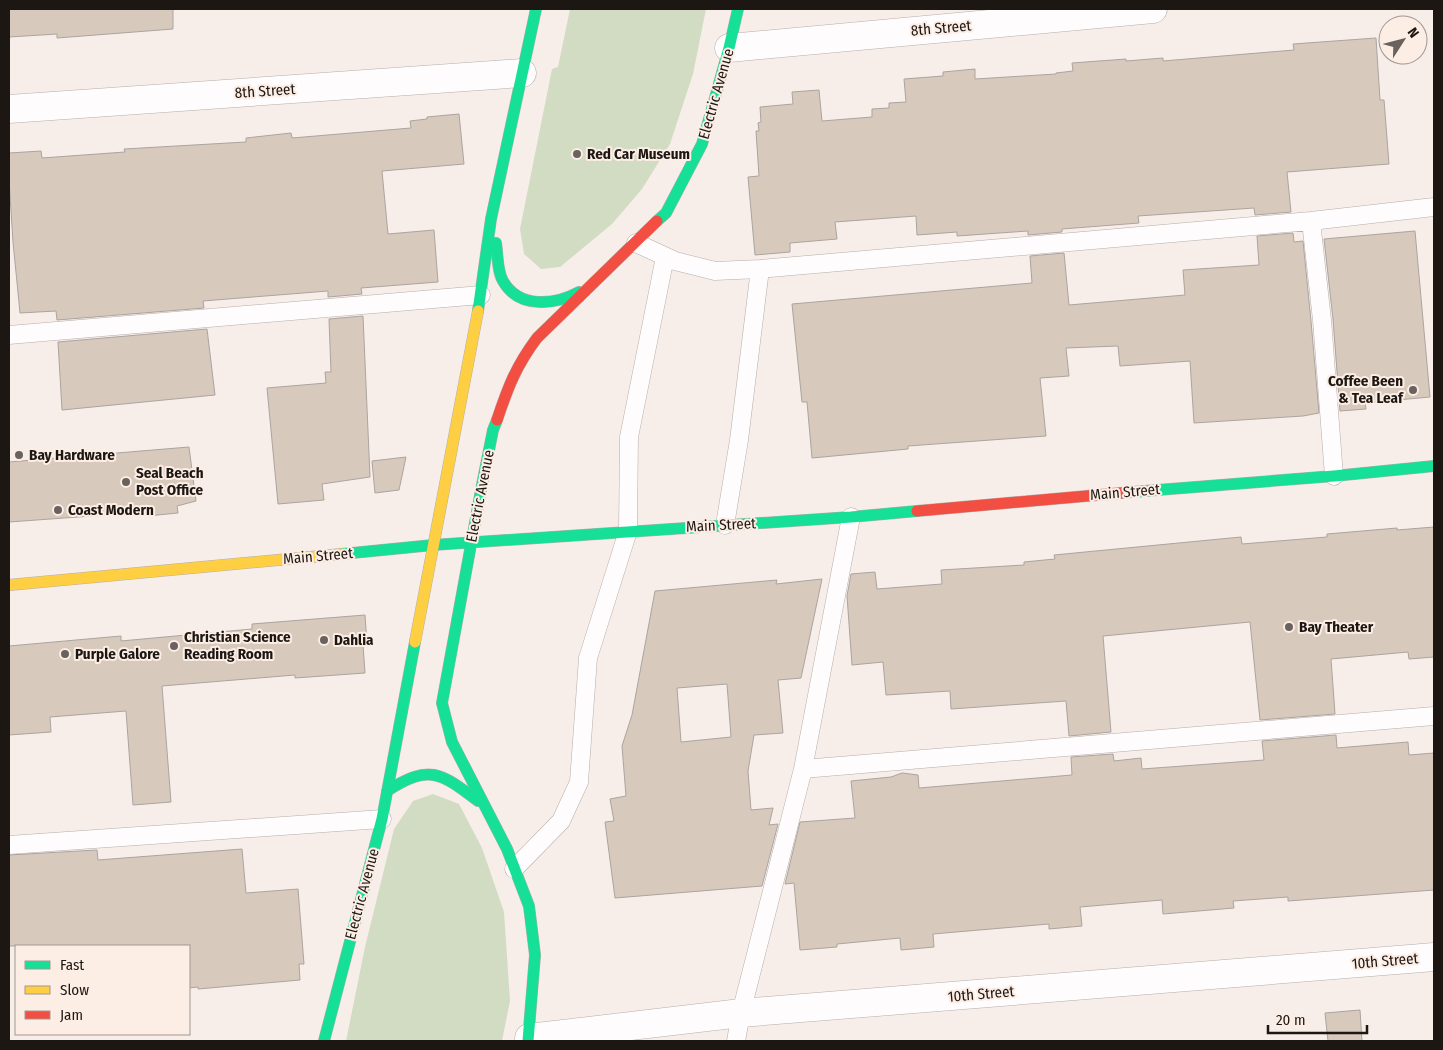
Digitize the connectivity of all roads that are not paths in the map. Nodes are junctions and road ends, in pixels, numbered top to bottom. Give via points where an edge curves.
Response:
1 (536, 9) edge
2 (738, 9) edge
3 (1153, 9) edge
4 (730, 48) junction
5 (522, 73) junction
6 (9, 109) edge
7 (1434, 207) edge
8 (491, 219) junction
9 (1311, 221) junction
10 (636, 243) junction
11 (665, 257) junction
12 (760, 269) junction
13 (589, 286) junction
14 (481, 295) junction
15 (9, 335) edge
16 (1434, 466) edge
17 (1334, 476) junction
18 (851, 517) junction
19 (725, 525) junction
20 (628, 531) junction
21 (472, 542) junction
22 (433, 544) junction
23 (9, 585) edge
24 (1434, 716) edge
25 (803, 769) junction
26 (387, 791) junction
27 (482, 803) junction
28 (382, 819) junction
29 (9, 845) edge
30 (514, 868) junction
31 (1434, 957) edge
32 (741, 1013) junction
33 (529, 1040) edge
34 (324, 1041) edge
35 (736, 1041) edge

1 - 5 main road, Electric Avenue
2 - 4 main road, Electric Avenue
3 - 4 street, 8th Street
4 - 10 main road, Electric Avenue via 702,144 666,213
5 - 6 street, 8th Street
5 - 8 main road, Electric Avenue
7 - 9 lane
8 - 13 main road via 503,280 514,293 528,301 548,303 569,299
8 - 14 main road, Electric Avenue
9 - 12 lane
9 - 17 lane
10 - 11 lane
10 - 13 main road, Electric Avenue
11 - 12 lane via 714,271
11 - 20 lane via 628,437
12 - 19 lane
13 - 21 main road, Electric Avenue via 537,338 511,380 493,430
14 - 15 lane
14 - 22 main road, Electric Avenue
16 - 17 main road, Main Street
17 - 18 main road, Main Street
18 - 19 main road, Main Street
18 - 25 lane
19 - 20 main road, Main Street
20 - 21 main road, Main Street
20 - 30 lane via 588,658 579,782 561,821
21 - 22 main road, Main Street
21 - 27 main road, Electric Avenue via 442,703 452,742
22 - 23 main road, Main Street
22 - 26 main road, Electric Avenue
24 - 25 lane
25 - 32 lane
26 - 27 main road via 413,776 427,774 446,778
26 - 28 main road, Electric Avenue
27 - 30 main road, Electric Avenue
28 - 29 lane
28 - 34 main road, Electric Avenue
30 - 33 main road, Electric Avenue via 529,906 535,955
31 - 32 street, 10th Street
32 - 33 street, 10th Street
32 - 35 lane

